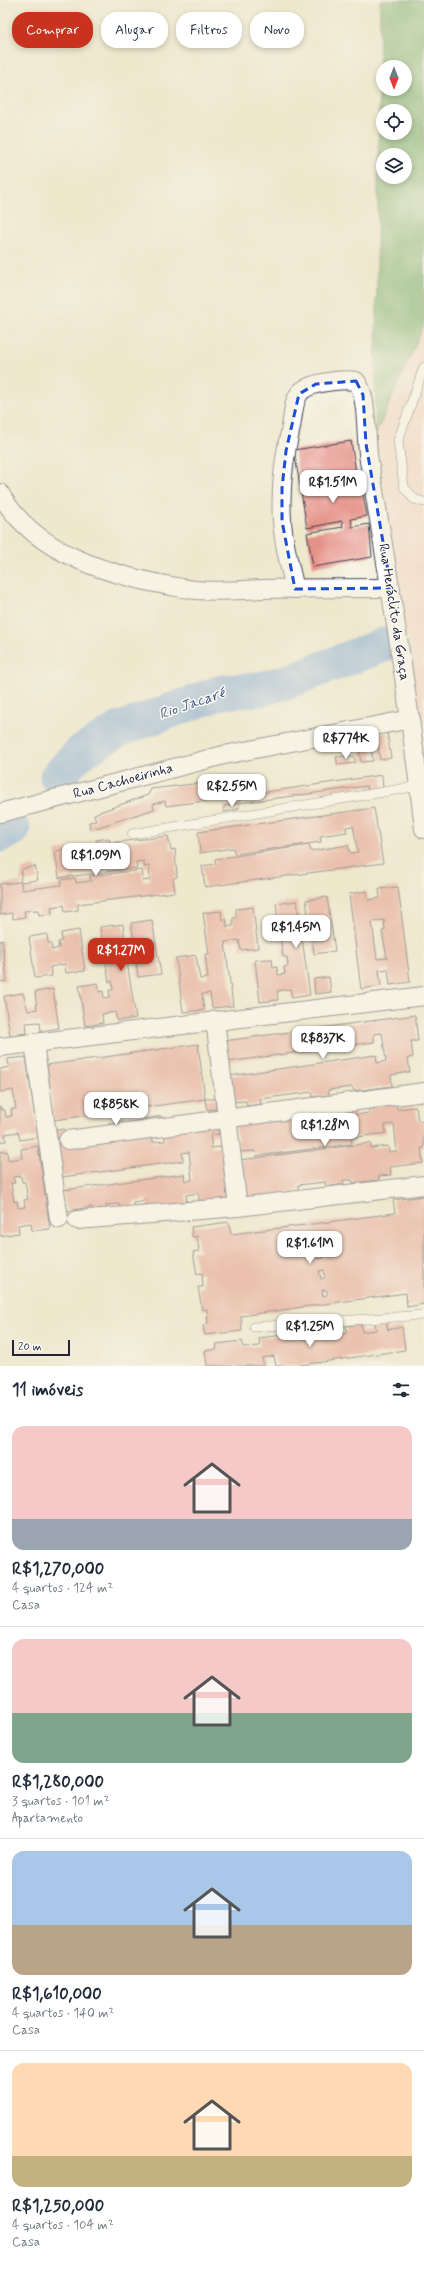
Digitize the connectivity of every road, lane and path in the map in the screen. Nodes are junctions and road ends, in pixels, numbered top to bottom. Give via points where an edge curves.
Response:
1 (424, 367) edge
2 (0, 493) edge
3 (424, 502) edge
4 (391, 588) junction
5 (295, 589) junction
6 (411, 719) junction
7 (419, 786) junction
8 (0, 813) edge
9 (424, 829) edge
10 (132, 834) dead end
11 (424, 996) edge
12 (215, 1020) junction
13 (34, 1043) junction
14 (0, 1047) edge
15 (424, 1092) edge
16 (229, 1118) junction
17 (68, 1140) dead end
18 (424, 1185) edge
19 (238, 1207) junction
20 (424, 1315) edge
21 (254, 1327) dead end

1 - 3 lane via 398,441 404,487 414,499
2 - 5 street via 22,522 55,550 93,565 182,588
4 - 5 street
4 - 5 street, Rua Heráclito da Graça via 366,444 363,395 359,384 350,380 316,384 299,394 286,451 282,488 282,522
4 - 6 street, Rua Heráclito da Graça
6 - 7 street, Rua Heráclito da Graça
6 - 8 street, Rua Cachoeirinha via 224,754
7 - 9 street, Rua Heráclito da Graça
7 - 10 lane
11 - 12 street
12 - 13 street
12 - 16 street
13 - 14 street
13 - 19 street via 68,1220
15 - 16 street
16 - 17 street
16 - 19 street
18 - 19 street
20 - 21 lane

